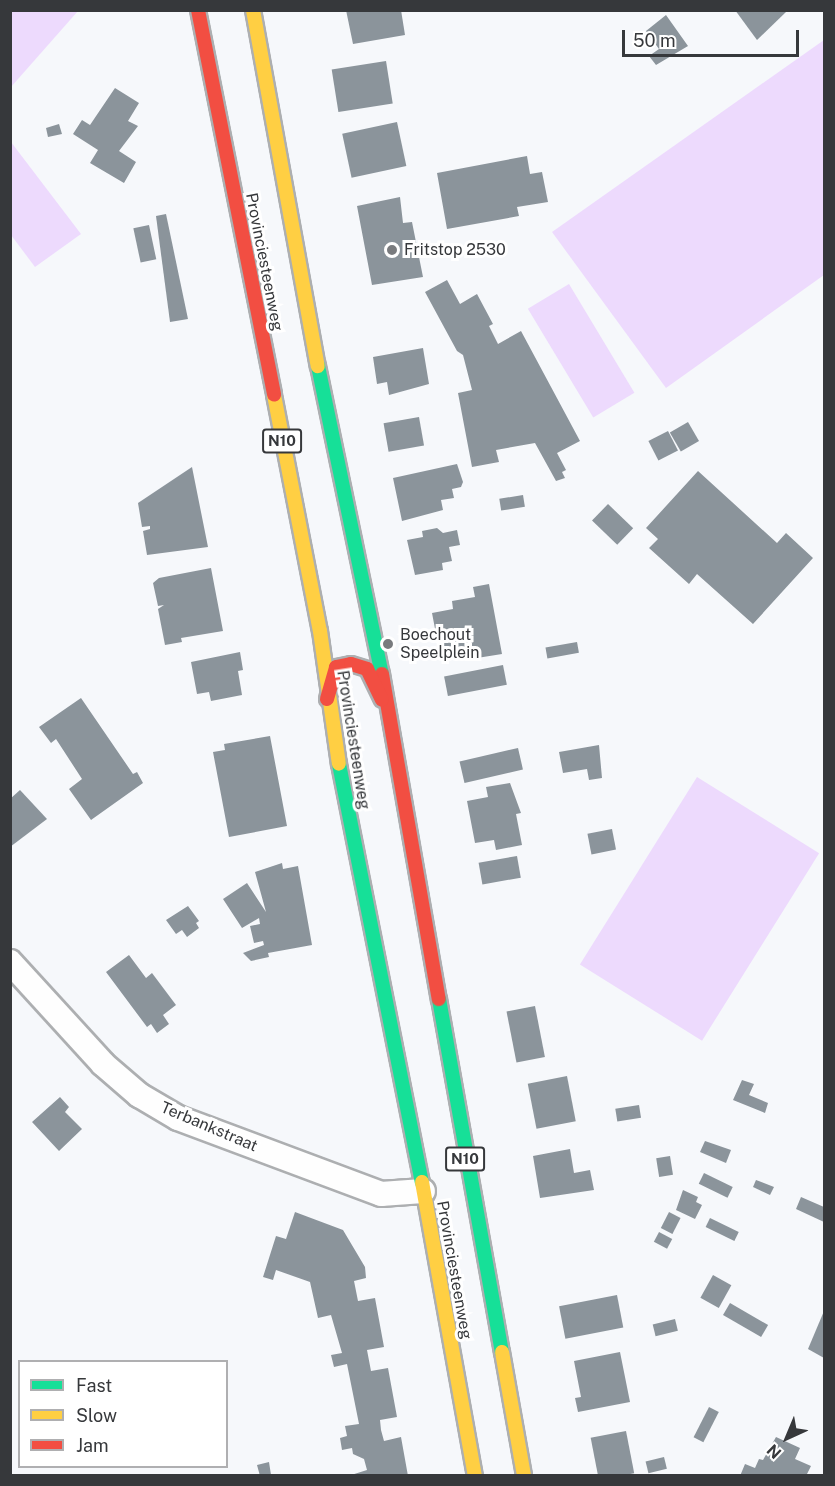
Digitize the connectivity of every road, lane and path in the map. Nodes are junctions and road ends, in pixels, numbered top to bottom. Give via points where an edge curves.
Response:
1 (198, 10) edge
2 (253, 10) edge
3 (327, 699) junction
4 (388, 713) junction
5 (10, 962) edge
6 (423, 1191) junction
7 (475, 1476) edge
8 (524, 1476) edge

1 - 3 main road, Provinciesteenweg / N10 via 320,631
2 - 4 main road, Provinciesteenweg / N10 via 340,486 372,620
3 - 4 main road via 336,667 351,664 367,669
3 - 6 main road, Provinciesteenweg / N10
4 - 8 main road, Provinciesteenweg / N10
5 - 6 street, Terbankstraat via 103,1064 139,1095 178,1118 381,1194
6 - 7 main road, Provinciesteenweg / N10

